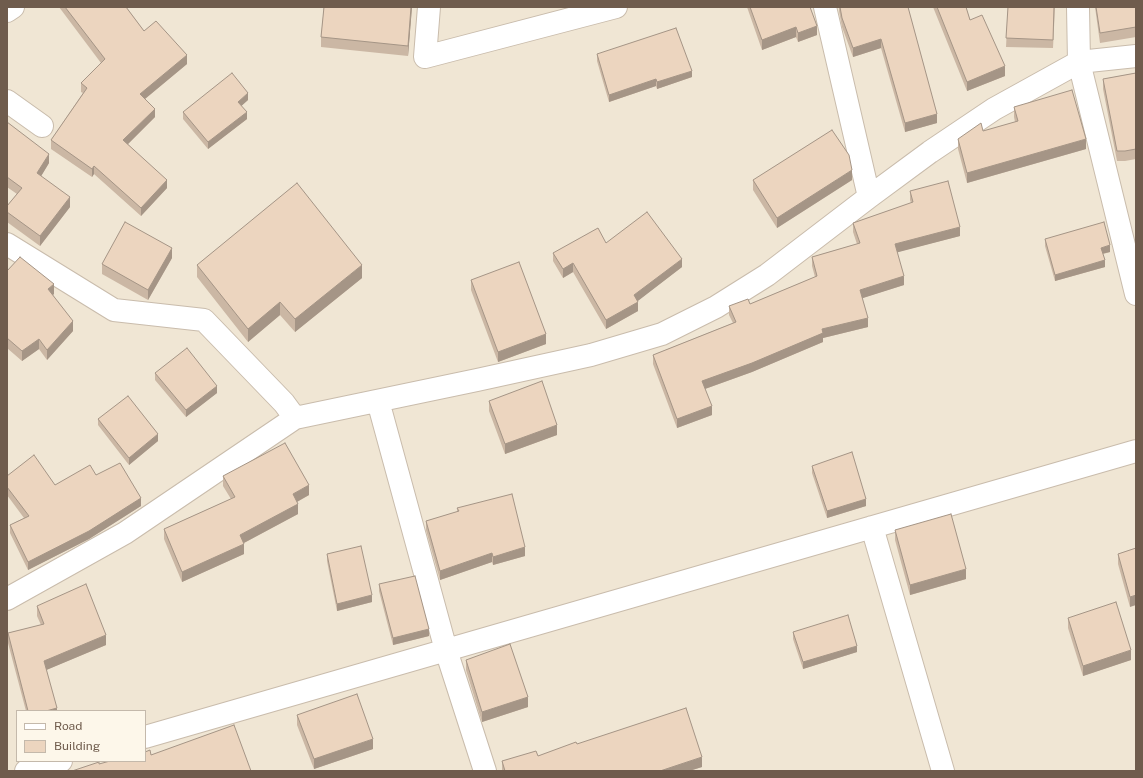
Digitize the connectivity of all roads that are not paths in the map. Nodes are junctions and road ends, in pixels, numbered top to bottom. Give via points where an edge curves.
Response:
1 (13, 7) edge
2 (429, 7) edge
3 (616, 7) edge
4 (825, 7) edge
5 (1078, 7) edge
6 (7, 12) edge
7 (1136, 56) edge
8 (1079, 62) junction
9 (7, 101) edge
10 (42, 126) dead end
11 (869, 196) junction
12 (7, 244) edge
13 (1136, 294) edge
14 (378, 401) junction
15 (295, 418) junction
16 (1136, 451) edge
17 (872, 528) junction
18 (7, 599) edge
19 (446, 650) junction
20 (146, 737) edge
21 (58, 762) edge
22 (937, 769) edge
23 (26, 771) edge
24 (485, 771) edge

1 - 6 street
2 - 3 street via 425,57
4 - 11 street
5 - 8 street
7 - 8 street
8 - 11 street via 994,109
8 - 13 street
9 - 10 street
11 - 14 street via 767,275 716,307 662,334 583,356
12 - 15 street via 114,310 204,320 284,403
14 - 15 street
14 - 19 street
15 - 18 street via 125,533
16 - 17 street
17 - 19 street
17 - 22 street
19 - 20 street
19 - 24 street
21 - 23 street

